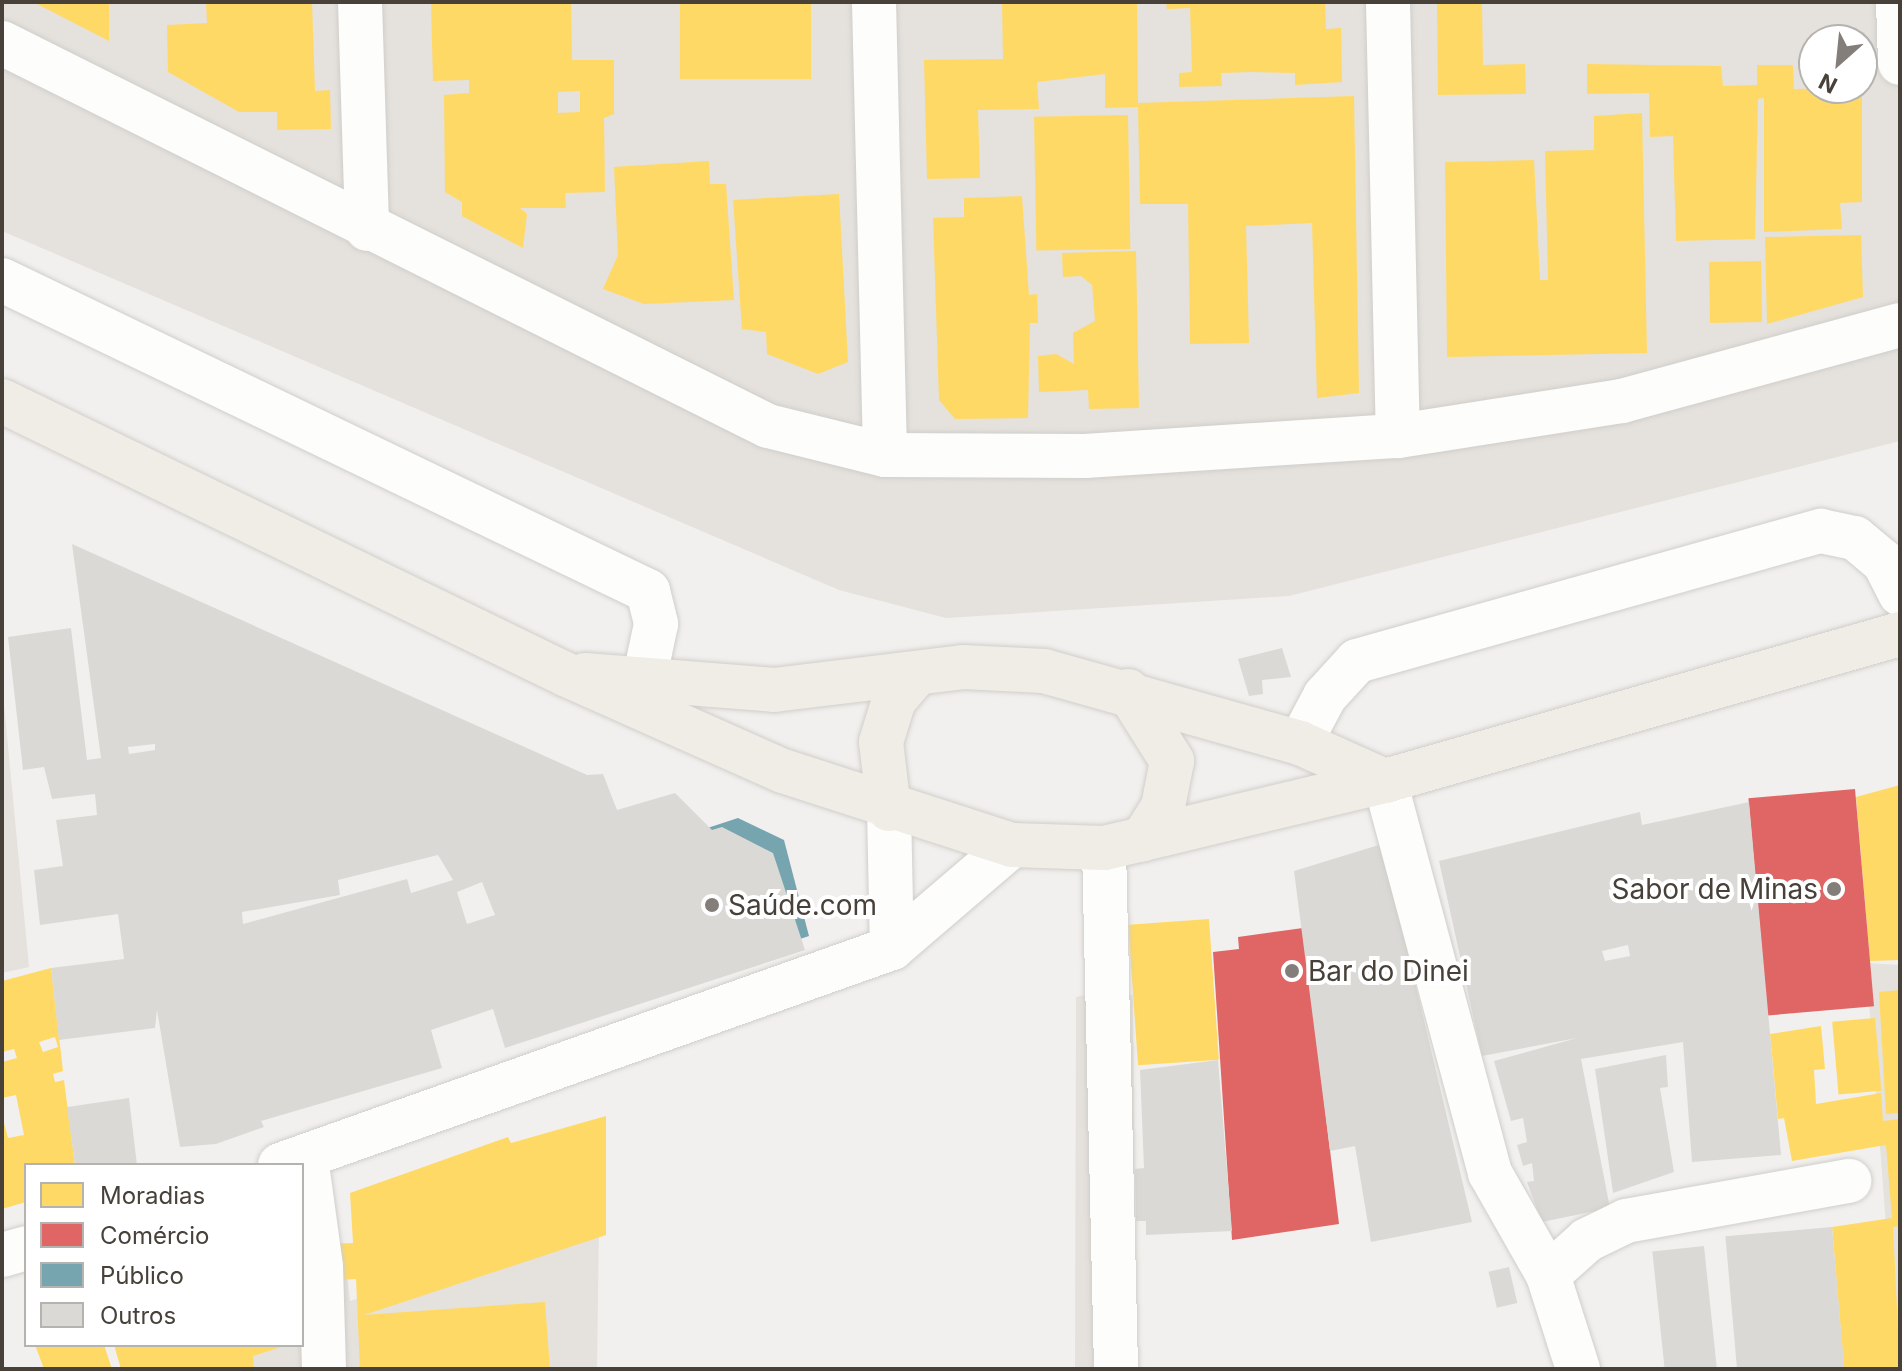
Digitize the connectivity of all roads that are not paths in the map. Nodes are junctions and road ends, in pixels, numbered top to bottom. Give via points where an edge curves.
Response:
1 (360, 2) edge
2 (874, 2) edge
3 (1388, 2) edge
4 (1898, 2) edge
5 (2, 43) edge
6 (1900, 63) edge
7 (367, 229) junction
8 (2, 280) edge
9 (1900, 325) edge
10 (2, 401) edge
11 (1398, 436) junction
12 (885, 455) junction
13 (1900, 594) edge
14 (1900, 634) edge
15 (567, 675) junction
16 (645, 676) junction
17 (914, 677) junction
18 (1128, 691) junction
19 (1300, 743) junction
20 (1385, 781) junction
21 (889, 809) junction
22 (1124, 843) junction
23 (1012, 845) junction
24 (892, 948) junction
25 (293, 1161) edge
26 (1849, 1181) dead end
27 (304, 1203) edge
28 (24, 1249) edge
29 (2, 1255) edge
30 (1548, 1275) junction
31 (324, 1369) edge
32 (1116, 1369) edge
33 (1578, 1369) edge

1 - 7 street
2 - 12 street
3 - 11 street
4 - 6 street
5 - 7 street
7 - 12 street via 768,426
8 - 16 street via 648,591 656,624
9 - 11 street via 1622,401
10 - 15 main road
11 - 12 street via 1085,456
13 - 19 street via 1884,562 1855,538 1821,531 1357,661 1325,696
14 - 20 main road
15 - 16 main road
15 - 21 main road via 783,771
16 - 17 main road via 774,690
17 - 18 main road via 963,667 1044,671
17 - 21 main road via 894,700 881,742
18 - 19 main road
18 - 22 main road via 1172,761 1163,807
19 - 20 main road
20 - 22 main road
20 - 30 street via 1490,1173
21 - 23 main road
21 - 24 street
22 - 23 main road
22 - 32 street
23 - 24 street
24 - 25 street
26 - 30 street via 1626,1221 1587,1240
27 - 31 street via 321,1267
28 - 29 street
30 - 33 street

